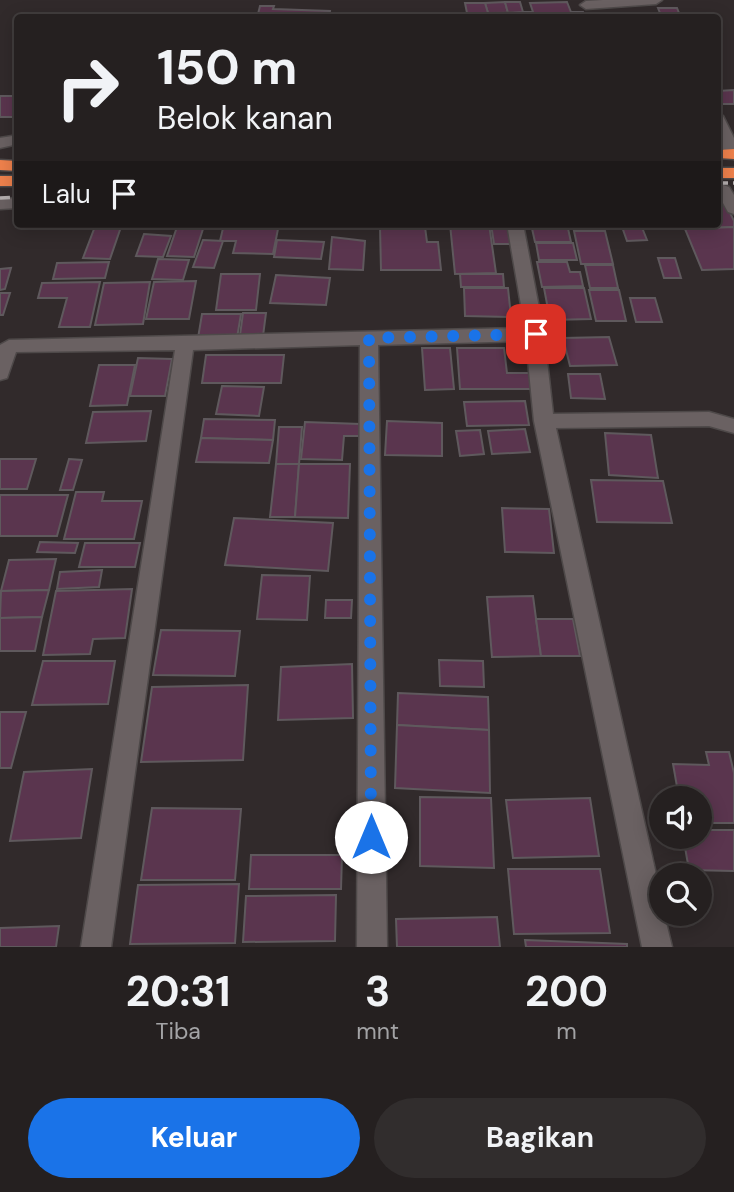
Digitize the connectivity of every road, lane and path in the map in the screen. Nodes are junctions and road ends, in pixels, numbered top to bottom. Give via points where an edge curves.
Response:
1 (656, 0) edge
2 (585, 2) edge
3 (721, 126) edge
4 (734, 154) edge
5 (725, 190) edge
6 (734, 209) edge
7 (516, 228) edge
8 (536, 334) junction
9 (369, 338) junction
10 (185, 344) junction
11 (0, 373) edge
12 (544, 421) junction
13 (734, 426) edge
14 (96, 947) edge
15 (372, 947) edge
16 (657, 947) edge

1 - 2 street
3 - 4 street
5 - 6 street
7 - 8 street
8 - 9 street
8 - 12 street
9 - 10 street
9 - 15 street
10 - 11 street via 9,346
10 - 14 street
12 - 13 street via 709,419
12 - 16 street

